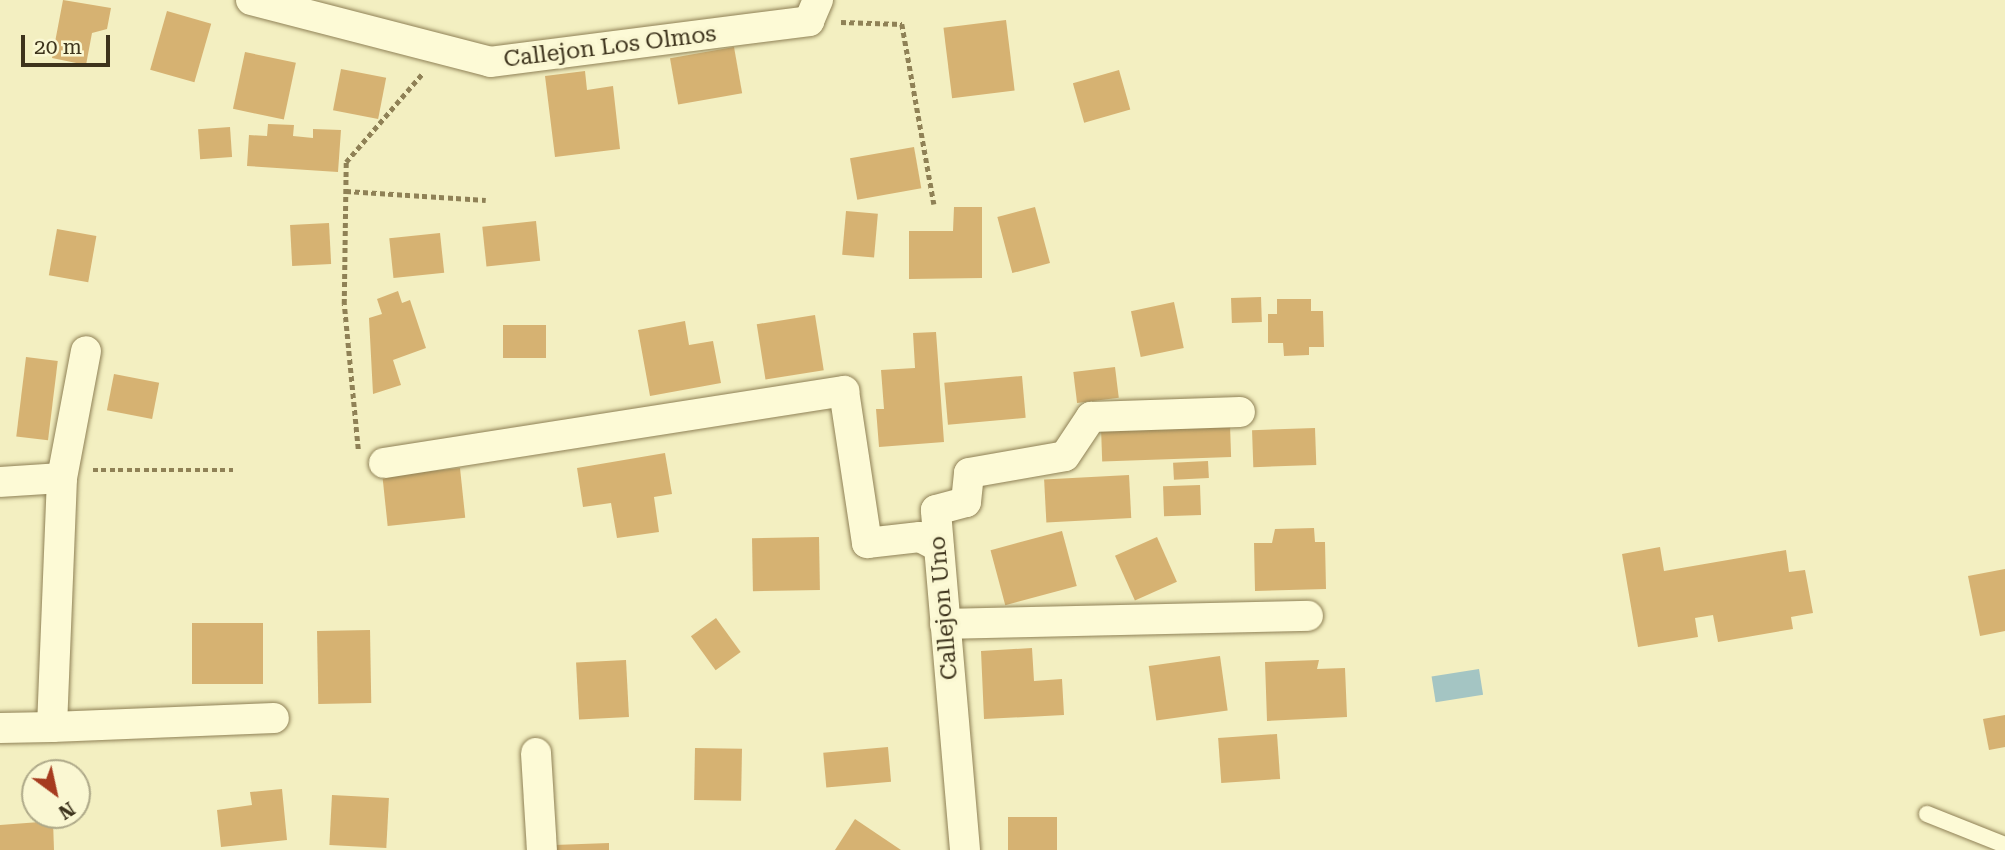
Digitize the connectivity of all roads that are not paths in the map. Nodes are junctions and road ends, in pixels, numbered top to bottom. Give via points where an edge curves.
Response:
1 (251, 0) edge
2 (813, 10) edge
3 (86, 351) dead end
4 (1240, 412) dead end
5 (371, 457) road end
6 (0, 482) edge
7 (62, 484) junction
8 (939, 548) junction
9 (1308, 616) dead end
10 (946, 624) junction
11 (274, 718) dead end
12 (52, 727) junction
13 (0, 728) edge
14 (537, 754) dead end
15 (1927, 814) dead end
16 (2005, 845) edge
17 (542, 850) edge
18 (965, 850) edge

1 - 2 street, Callejon Los Olmos via 490,62
3 - 7 street
4 - 8 street, Callejon Uno via 1091,417 1065,456 969,473 966,502 936,510
5 - 8 street via 844,391 867,542 920,537
6 - 7 street
7 - 12 street
8 - 10 street, Callejon Uno
9 - 10 street
10 - 18 street, Callejon Uno
11 - 12 street
12 - 13 street
14 - 17 street
15 - 16 lane

